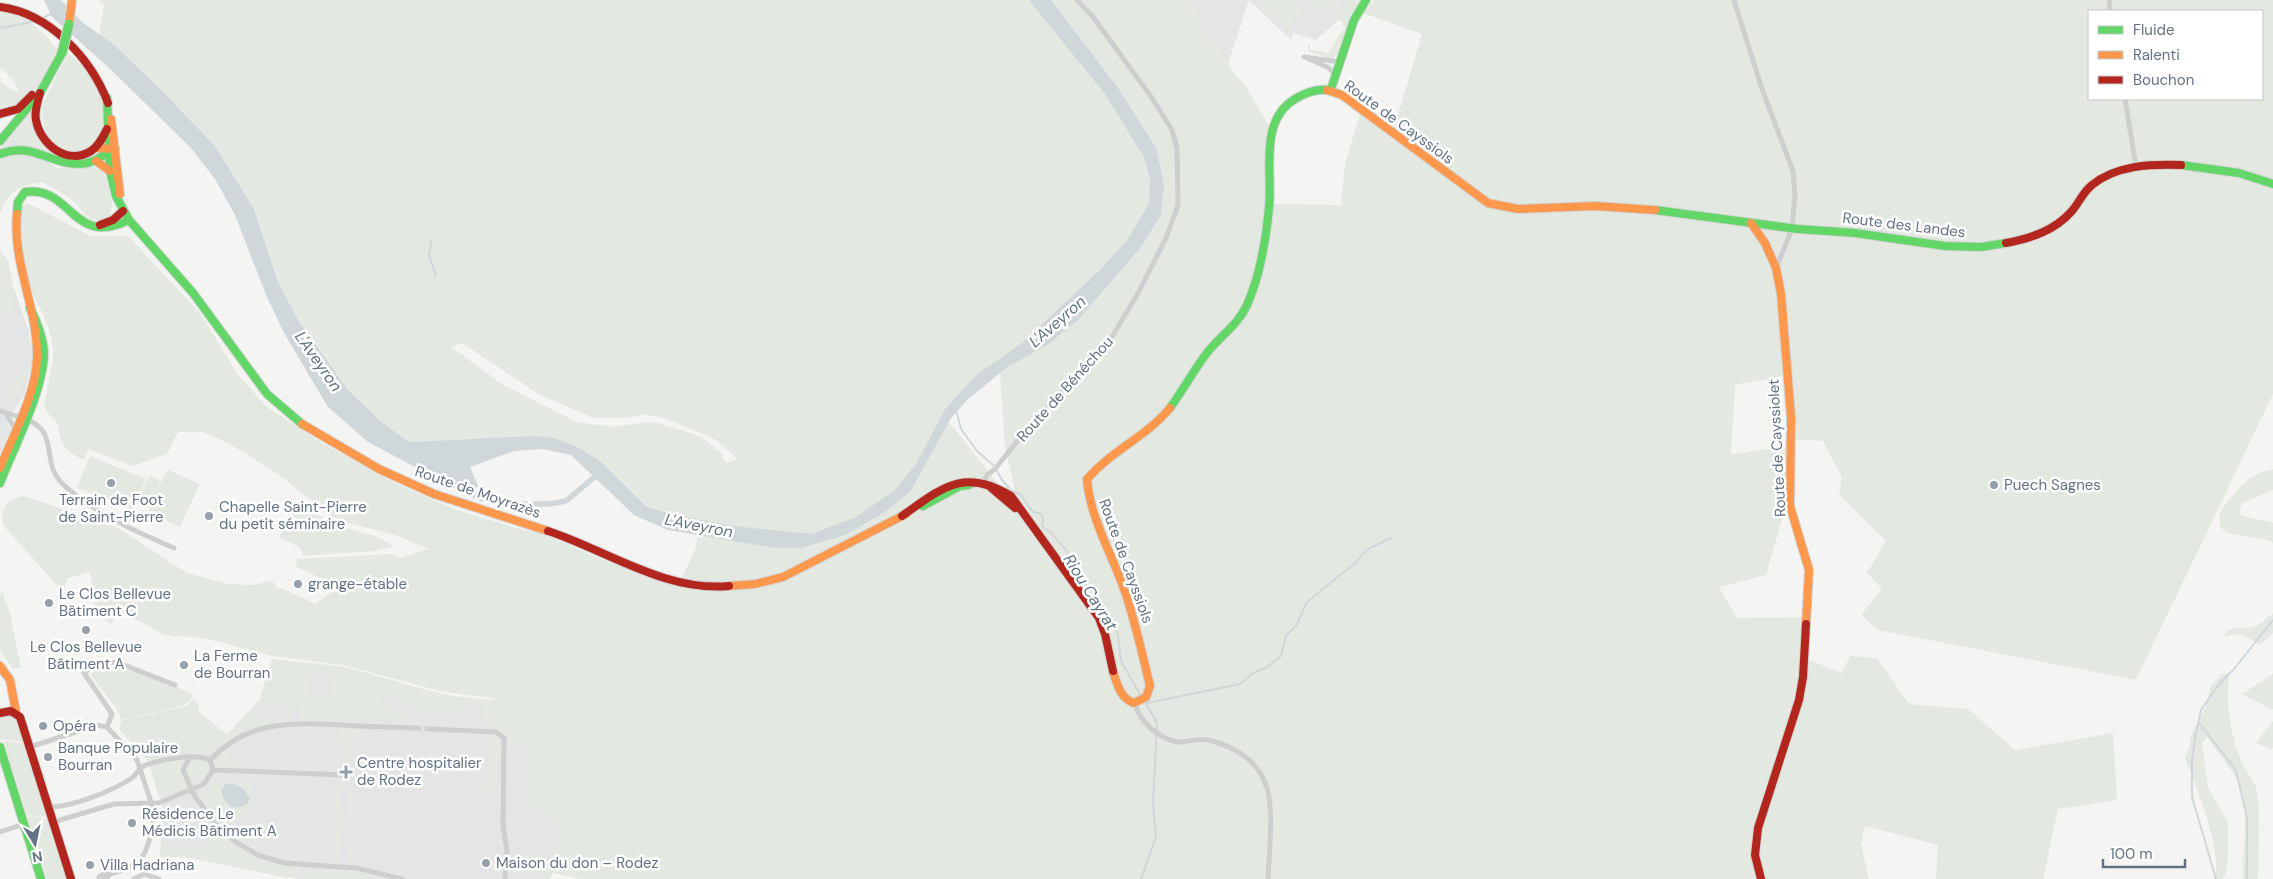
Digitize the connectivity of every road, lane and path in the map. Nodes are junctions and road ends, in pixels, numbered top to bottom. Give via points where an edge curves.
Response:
1 (72, 0) edge
2 (1077, 0) edge
3 (1366, 0) edge
4 (1734, 0) edge
5 (0, 7) edge
6 (1340, 62) junction
7 (55, 68) junction
8 (1336, 75) junction
9 (1331, 89) junction
10 (40, 93) junction
11 (107, 98) junction
12 (2125, 100) edge
13 (0, 114) edge
14 (107, 129) junction
15 (0, 141) edge
16 (96, 148) junction
17 (110, 149) junction
18 (0, 154) edge
19 (96, 161) junction
20 (2136, 167) junction
21 (110, 171) junction
22 (2273, 184) edge
23 (121, 208) junction
24 (129, 220) junction
25 (1751, 223) junction
26 (93, 226) junction
27 (1772, 226) joint
28 (1792, 229) junction
29 (1776, 268) junction
30 (3, 412) edge
31 (20, 423) junction
32 (0, 468) edge
33 (983, 482) junction
34 (0, 484) edge
35 (174, 548) dead end
36 (0, 666) edge
37 (175, 685) dead end
38 (12, 695) junction
39 (1136, 703) junction
40 (1, 712) edge
41 (16, 712) junction
42 (107, 727) junction
43 (417, 728) tunnel mouth
44 (429, 729) tunnel mouth
45 (0, 747) edge
46 (30, 747) junction
47 (190, 756) junction
48 (2, 760) edge
49 (210, 760) junction
50 (141, 768) junction
51 (213, 770) junction
52 (346, 775) dead end
53 (193, 790) junction
54 (152, 805) junction
55 (49, 807) junction
56 (24, 824) junction
57 (54, 824) junction
58 (0, 832) edge
59 (72, 878) edge
60 (96, 878) edge
61 (107, 878) edge
62 (1760, 878) edge
63 (41, 879) edge
64 (134, 879) edge
65 (159, 879) edge
66 (402, 879) edge
67 (505, 879) edge
68 (1268, 879) edge
69 (1769, 879) edge

1 - 7 main road, bridge via 62,52
2 - 33 street, Route de Bénéchou via 1146,90 1172,130 1177,148 1178,205 1166,238 1110,340
3 - 6 main road via 1354,20
4 - 28 street via 1762,89 1793,171
5 - 11 main road via 21,10 48,27 91,66
6 - 8 main road
6 - 8 street via 1304,57 1329,68
7 - 10 main road
7 - 13 main road via 18,109
8 - 9 main road
9 - 25 main road, Route de Cayssiols via 1488,203 1504,208 1608,205
9 - 39 main road, Route de Cayssiols via 1318,89 1294,98 1284,105 1274,122 1270,143 1270,206 1264,243 1243,312 1207,352 1155,425 1087,479 1089,502 1128,599 1150,686 1146,695
10 - 15 main road
10 - 16 main road via 36,119 48,144 70,156 91,153
11 - 14 main road
11 - 17 main road
12 - 20 street
14 - 16 main road
14 - 17 main road
16 - 17 main road
17 - 19 main road
17 - 21 main road
17 - 23 main road
18 - 19 main road via 10,149 25,148 61,163
19 - 21 main road
20 - 22 main road, Route des Landes via 2198,167 2235,172
20 - 28 main road, Route des Landes via 2114,172 2095,182 2071,213 2051,230 2028,239 1996,245 1947,246 1827,229
21 - 23 main road
23 - 24 main road, Route de Moyrazès
23 - 26 main road via 103,225
24 - 26 main road via 103,229
24 - 33 main road, Route de Moyrazès via 193,293 251,373 288,414 333,444 434,494 556,534 658,576 690,584 723,587 783,577 960,486
25 - 27 main road, Route de Cayssiols
25 - 29 main road, Route de Cayssiolet via 1765,243
26 - 31 main road via 41,191 27,192 14,200 10,223 12,260 26,302 37,357
27 - 28 main road, Route des Landes
28 - 29 street
29 - 62 main road, Route de Cayssiolet via 1784,313 1792,438 1790,506 1809,570 1803,677 1799,700 1758,828 1756,855
30 - 31 street
30 - 31 street
31 - 32 main road
31 - 34 main road
31 - 35 street via 38,427 44,433 50,465 66,488 126,527
33 - 39 main road via 1022,514 1099,618 1120,694 1126,701
36 - 38 main road via 10,680
37 - 42 street via 119,663 92,667 84,673 112,714
38 - 40 main road
38 - 41 main road
39 - 68 street via 1138,714 1169,740 1208,740 1254,762 1267,790
40 - 41 main road
41 - 46 main road
42 - 46 street via 97,725
42 - 50 street
43 - 49 street via 276,725 241,736 225,745
44 - 67 street via 496,732 504,738
45 - 48 main road
46 - 55 main road
47 - 49 street
47 - 50 street
47 - 53 street via 183,770
48 - 56 main road
49 - 51 street
50 - 54 street
50 - 55 street via 134,776 108,790
51 - 52 street
51 - 53 street via 204,784
53 - 54 street
53 - 66 street via 204,810 220,828 258,855 284,863 356,868
54 - 57 street via 142,802 114,804
54 - 61 street via 154,820 141,859
55 - 57 main road
56 - 58 street
56 - 63 main road
57 - 59 main road
60 - 61 street via 104,874
62 - 69 street
64 - 65 street via 144,874

